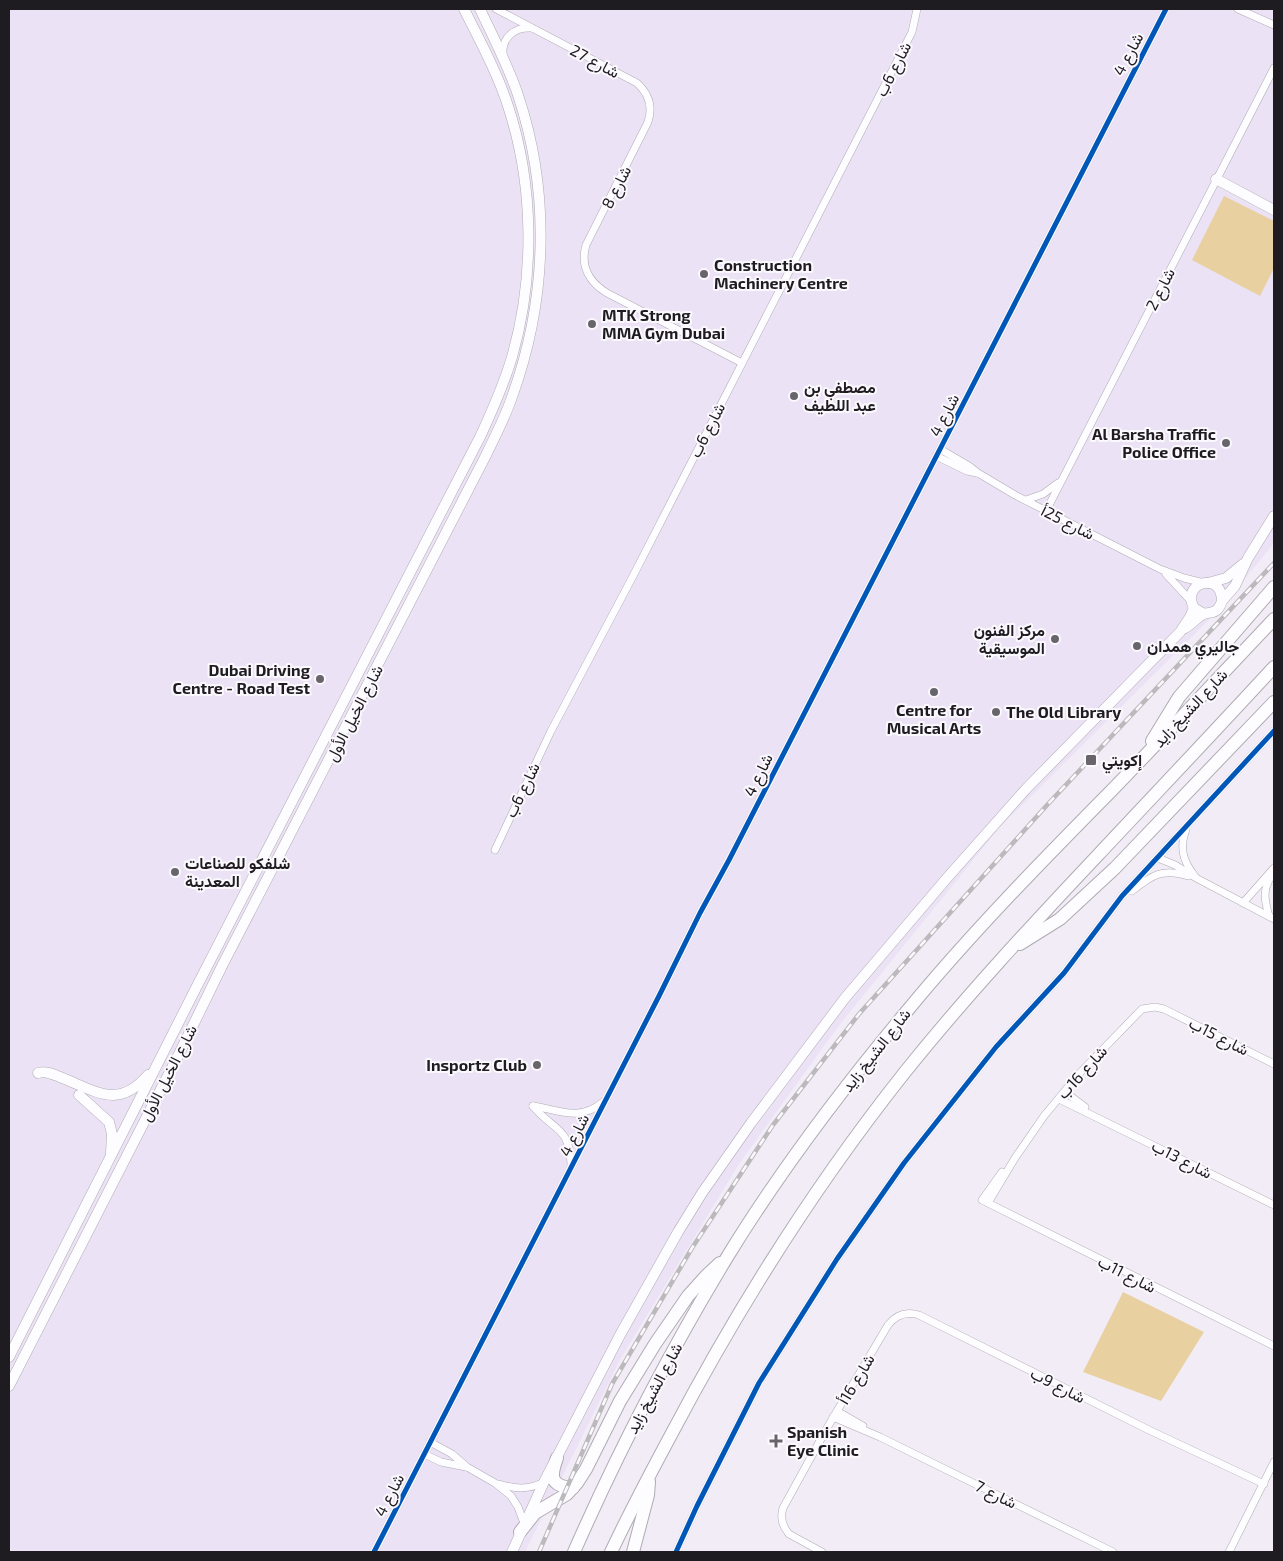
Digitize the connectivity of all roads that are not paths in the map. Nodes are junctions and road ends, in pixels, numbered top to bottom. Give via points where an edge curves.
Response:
1 (464, 9) edge
2 (480, 9) edge
3 (496, 9) edge
4 (918, 9) edge
5 (1166, 9) edge
6 (1238, 9) edge
7 (1274, 25) edge
8 (537, 30) junction
9 (503, 57) junction
10 (1274, 68) edge
11 (649, 98) joint
12 (1216, 179) junction
13 (1274, 210) edge
14 (742, 363) junction
15 (940, 448) junction
16 (936, 456) junction
17 (978, 473) junction
18 (1063, 478) junction
19 (1026, 500) junction
20 (1046, 510) junction
21 (1274, 516) edge
22 (1248, 558) junction
23 (1160, 569) junction
24 (1206, 583) junction
25 (1274, 587) edge
26 (1222, 601) junction
27 (1192, 604) junction
28 (1204, 614) junction
29 (1274, 619) edge
30 (1180, 632) junction
31 (1274, 667) edge
32 (1274, 702) edge
33 (1274, 731) edge
34 (1147, 753) junction
35 (1189, 823) junction
36 (495, 850) dead end
37 (1158, 858) junction
38 (1274, 868) edge
39 (1274, 873) edge
40 (1198, 879) junction
41 (1244, 903) junction
42 (1115, 905) junction
43 (1272, 918) edge
44 (1010, 948) junction
45 (1164, 1009) joint
46 (158, 1063) junction
47 (1274, 1064) edge
48 (38, 1073) dead end
49 (1064, 1092) junction
50 (80, 1095) dead end
51 (1059, 1098) junction
52 (605, 1100) junction
53 (1090, 1113) junction
54 (111, 1156) junction
55 (572, 1167) junction
56 (985, 1201) joint
57 (1274, 1205) edge
58 (726, 1259) junction
59 (888, 1325) joint
60 (1274, 1346) edge
61 (9, 1357) edge
62 (9, 1386) edge
63 (835, 1414) junction
64 (430, 1442) junction
65 (424, 1454) junction
66 (557, 1458) junction
67 (1274, 1462) edge
68 (467, 1467) junction
69 (650, 1473) junction
70 (544, 1482) junction
71 (495, 1483) junction
72 (1262, 1486) junction
73 (573, 1488) junction
74 (522, 1528) junction
75 (374, 1552) edge
76 (512, 1552) edge
77 (574, 1552) edge
78 (611, 1552) edge
79 (633, 1552) edge
80 (676, 1552) edge
81 (822, 1552) edge
82 (1112, 1552) edge
83 (1229, 1552) edge

1 - 46 main road, شارع الخيل الأول via 504,95 524,179 528,226 526,274 512,356 481,435
2 - 9 main road, شارع الخيل الأول
3 - 8 street, شارع 27
4 - 14 street, شارع 6ب via 912,32
5 - 15 street, شارع 4
6 - 7 street
8 - 9 street via 519,29 509,35 503,45
8 - 11 street, شارع 27 via 637,83
9 - 62 main road, شارع الخيل الأول via 530,135 541,217 536,299 527,346 511,399 482,463
10 - 12 street, شارع 2
11 - 14 street, شارع 8 via 648,122 586,246 584,261 588,276 607,293
12 - 13 main road
12 - 18 street, شارع 2
14 - 36 street, شارع 6ب via 551,731
15 - 16 street, شارع 4
15 - 17 street, شارع 25أ
16 - 17 street, شارع 25أ via 966,471
16 - 52 street, شارع 4
17 - 19 street, شارع 25أ
18 - 19 street via 1044,494
18 - 20 street, شارع 2
19 - 20 street, شارع 25أ
20 - 23 street, شارع 25أ
21 - 22 main road
22 - 24 main road via 1231,576
22 - 26 main road via 1235,586
23 - 24 street
23 - 27 street
24 - 26 main road via 1213,584 1220,591
24 - 27 main road via 1195,587 1191,594
25 - 34 highway via 1179,697
26 - 28 main road via 1216,611
27 - 28 main road
27 - 30 main road via 1190,617
28 - 30 main road
29 - 34 highway, شارع الشيخ زايد
30 - 66 main road via 1026,789 845,998 796,1062 726,1158 678,1232 620,1335
31 - 44 highway, شارع الشيخ زايد
32 - 44 highway via 1115,868 1060,918
33 - 35 street
34 - 58 highway, شارع الشيخ زايد via 990,915 905,1013 799,1150
35 - 37 street
35 - 40 street via 1182,841 1182,853
37 - 40 street
37 - 42 street
38 - 41 street
39 - 43 street via 1264,891 1265,904
40 - 41 street
40 - 42 street via 1173,872 1157,874
41 - 43 street
42 - 80 street via 1064,973 996,1047 926,1134 841,1252 759,1383
44 - 69 highway, شارع الشيخ زايد via 903,1075 812,1199 729,1329
45 - 47 street, شارع 15ب
45 - 49 street, شارع 16ب via 1150,1007 1139,1012
46 - 48 main road via 136,1088 119,1095 101,1093 49,1072
46 - 54 main road, شارع الخيل الأول
49 - 51 street, شارع 16ب
49 - 53 street, شارع 13ب
50 - 54 main road via 109,1122 112,1130
51 - 53 street, شارع 13ب
51 - 56 street, شارع 16ب
52 - 55 street, شارع 4
52 - 55 street via 589,1111 576,1114 533,1106 564,1135 570,1148
53 - 57 street, شارع 13ب
54 - 61 main road, شارع الخيل الأول
55 - 64 street, شارع 4
56 - 60 street, شارع 11ب
58 - 73 highway via 696,1285 655,1344
58 - 77 highway, شارع الشيخ زايد via 644,1406
59 - 63 street, شارع 16أ
59 - 72 street, شارع 9ب via 900,1315 919,1315
63 - 81 street, شارع 16أ via 783,1508 781,1519 793,1538
63 - 82 street, شارع 7
64 - 65 street, شارع 4
64 - 68 street
65 - 68 street via 441,1462
65 - 75 street, شارع 4
66 - 70 main road
66 - 73 highway via 554,1480 561,1486
67 - 72 street
68 - 71 street
69 - 78 highway, شارع الشيخ زايد
69 - 79 highway via 648,1495
70 - 71 street via 518,1488
70 - 74 main road
71 - 74 street via 514,1499
72 - 83 street
73 - 74 highway via 535,1512
74 - 76 main road

